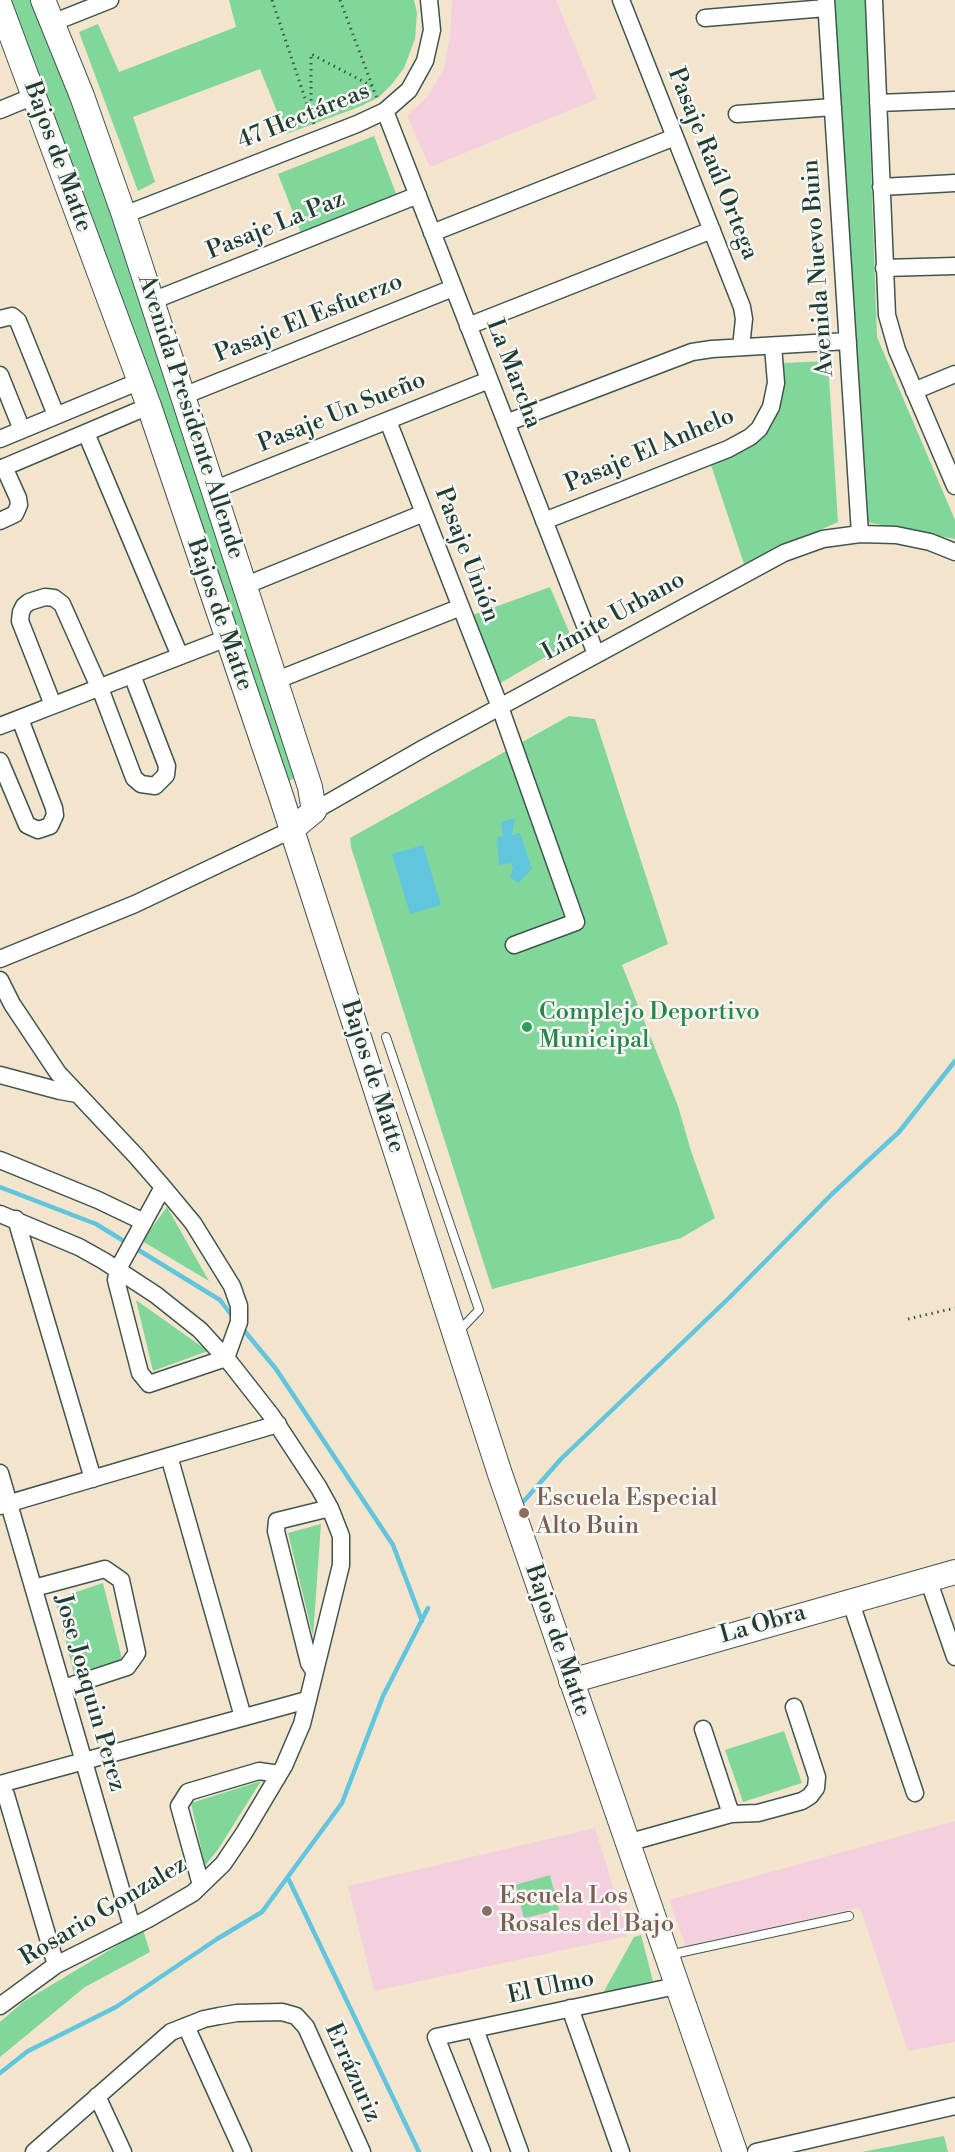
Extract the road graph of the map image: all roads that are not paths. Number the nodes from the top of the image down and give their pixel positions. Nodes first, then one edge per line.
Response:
1 (43, 0) edge
2 (110, 0) edge
3 (429, 0) edge
4 (621, 0) edge
5 (874, 0) edge
6 (826, 4) edge
7 (0, 5) edge
8 (705, 18) dead end
9 (52, 23) junction
10 (34, 96) junction
11 (955, 100) edge
12 (878, 103) junction
13 (381, 105) junction
14 (833, 107) junction
15 (0, 110) edge
16 (737, 114) dead end
17 (675, 137) junction
18 (955, 183) edge
19 (881, 187) junction
20 (417, 195) junction
21 (124, 214) junction
22 (712, 230) junction
23 (432, 232) junction
24 (955, 266) edge
25 (884, 268) junction
26 (453, 288) junction
27 (152, 301) junction
28 (0, 319) edge
29 (468, 326) junction
30 (848, 341) junction
31 (774, 346) junction
32 (741, 347) junction
33 (955, 374) edge
34 (0, 375) edge
35 (489, 380) junction
36 (140, 381) junction
37 (914, 391) junction
38 (183, 396) junction
39 (148, 406) junction
40 (56, 416) junction
41 (388, 421) junction
42 (506, 423) junction
43 (22, 430) junction
44 (86, 433) junction
45 (0, 439) edge
46 (2, 468) edge
47 (954, 478) edge
48 (213, 490) junction
49 (424, 513) junction
50 (0, 521) edge
51 (544, 521) junction
52 (860, 534) junction
53 (955, 552) edge
54 (244, 586) junction
55 (461, 607) junction
56 (227, 638) junction
57 (596, 654) junction
58 (180, 656) junction
59 (132, 675) junction
60 (276, 680) junction
61 (99, 688) junction
62 (53, 705) junction
63 (500, 707) junction
64 (20, 719) junction
65 (0, 726) edge
66 (0, 761) edge
67 (314, 811) junction
68 (291, 830) junction
69 (514, 945) dead end
70 (0, 959) edge
71 (0, 980) edge
72 (386, 1037) dead end
73 (0, 1075) edge
74 (77, 1094) junction
75 (0, 1160) edge
76 (163, 1187) junction
77 (8, 1216) edge
78 (144, 1222) junction
79 (118, 1269) junction
80 (455, 1335) junction
81 (226, 1358) junction
82 (278, 1424) junction
83 (169, 1456) junction
84 (0, 1473) edge
85 (93, 1479) junction
86 (4, 1504) edge
87 (330, 1508) junction
88 (955, 1572) edge
89 (928, 1579) junction
90 (33, 1588) junction
91 (850, 1600) junction
92 (955, 1657) edge
93 (314, 1671) junction
94 (571, 1681) junction
95 (63, 1688) junction
96 (307, 1700) junction
97 (794, 1707) dead end
98 (243, 1717) junction
99 (703, 1729) dead end
100 (84, 1761) junction
101 (279, 1774) junction
102 (0, 1785) edge
103 (915, 1793) dead end
104 (731, 1814) junction
105 (627, 1843) junction
106 (201, 1885) junction
107 (849, 1916) dead end
108 (132, 1927) junction
109 (666, 1956) junction
110 (56, 1965) junction
111 (676, 1986) junction
112 (0, 2006) edge
113 (570, 2008) junction
114 (186, 2025) junction
115 (475, 2029) junction
116 (96, 2096) junction
117 (955, 2106) edge
118 (34, 2152) edge
119 (123, 2152) edge
120 (243, 2152) edge
121 (362, 2152) edge
122 (482, 2152) edge
123 (520, 2152) edge
124 (621, 2152) edge
125 (735, 2152) edge
126 (756, 2152) edge

1 - 9 main road, Avenida Presidente Allende
2 - 9 street
3 - 13 street, 47 Hectáreas
4 - 17 street, Pasaje Raúl Ortega
5 - 12 street
6 - 8 street
6 - 14 street, Avenida Nuevo Buin
7 - 10 main road, Bajos de Matte
9 - 21 main road, Avenida Presidente Allende
10 - 15 street
10 - 36 main road, Bajos de Matte
11 - 12 street
12 - 19 street
13 - 20 street, La Marcha
13 - 21 street, 47 Hectáreas
14 - 16 street
14 - 30 street, Avenida Nuevo Buin
17 - 22 street, Pasaje Raúl Ortega
17 - 23 street
18 - 19 street
19 - 25 street
20 - 23 street, La Marcha
20 - 27 street, Pasaje La Paz
21 - 27 main road, Avenida Presidente Allende
22 - 29 street
22 - 32 street, Pasaje Raúl Ortega
23 - 26 street, La Marcha
24 - 25 street
25 - 37 street
26 - 29 street, La Marcha
26 - 38 street, Pasaje El Esfuerzo
27 - 38 main road, Avenida Presidente Allende
28 - 40 street
29 - 35 street, La Marcha
30 - 31 street
30 - 52 street, Avenida Nuevo Buin
31 - 32 street
31 - 51 street, Pasaje El Anhelo
32 - 42 street
33 - 37 street
34 - 43 street
35 - 41 street, Pasaje Un Sueño
35 - 42 street, La Marcha
36 - 39 main road, Bajos de Matte
36 - 40 street
37 - 47 street
38 - 48 main road, Avenida Presidente Allende
39 - 44 street
39 - 56 main road, Bajos de Matte
40 - 43 street
41 - 48 street, Pasaje Un Sueño
41 - 49 street, Pasaje Unión
42 - 51 street, La Marcha
43 - 45 street
44 - 46 street
44 - 58 street
46 - 50 street
48 - 54 main road, Avenida Presidente Allende
49 - 54 street
49 - 55 street, Pasaje Unión
51 - 57 street, La Marcha
52 - 53 street, Límite Urbano
52 - 57 street, Límite Urbano
54 - 60 main road, Avenida Presidente Allende
55 - 60 street
55 - 63 street, Pasaje Unión
56 - 58 street
56 - 68 main road, Bajos de Matte
57 - 63 street, Límite Urbano
58 - 59 street
59 - 61 street
59 - 61 street
60 - 67 main road, Avenida Presidente Allende
61 - 62 street
61 - 62 street
62 - 64 street
63 - 67 street, Límite Urbano
63 - 69 street, Pasaje Unión
64 - 65 street
64 - 66 street
67 - 68 main road
68 - 70 street
68 - 80 main road, Bajos de Matte
71 - 74 street
72 - 80 lane
73 - 74 street
74 - 76 street
75 - 78 street
76 - 78 street
76 - 81 street
77 - 79 street, Rosario Gonzalez
77 - 85 street
78 - 79 street
79 - 81 street, Rosario Gonzalez
79 - 81 street
80 - 94 main road, Bajos de Matte
81 - 82 street, Rosario Gonzalez
82 - 83 street
82 - 87 street, Rosario Gonzalez
83 - 85 street
83 - 98 street
84 - 86 street, Jose Joaquin Perez
85 - 86 street
86 - 90 street, Jose Joaquin Perez
87 - 93 street, Rosario Gonzalez
87 - 93 street
88 - 89 main road, La Obra
89 - 91 main road, La Obra
89 - 92 street
90 - 95 street, Jose Joaquin Perez
90 - 95 street
91 - 94 main road, La Obra
91 - 103 street
93 - 96 street, Rosario Gonzalez
94 - 105 main road, Bajos de Matte
95 - 100 street, Jose Joaquin Perez
96 - 98 street
96 - 101 street, Rosario Gonzalez
97 - 104 street
98 - 100 street
99 - 104 street
100 - 102 street
100 - 108 street, Jose Joaquin Perez
101 - 106 street, Rosario Gonzalez
101 - 106 street
102 - 110 street
104 - 105 street
105 - 109 main road, Bajos de Matte
106 - 108 street, Rosario Gonzalez
107 - 109 lane
108 - 110 street, Rosario Gonzalez
109 - 111 main road, Bajos de Matte
110 - 112 street, Rosario Gonzalez
111 - 113 street, El Ulmo
111 - 125 main road, Bajos de Matte
113 - 115 street, El Ulmo
113 - 124 street
114 - 116 street
114 - 120 street
114 - 121 street, Errázuriz
115 - 122 street, El Ulmo
115 - 123 street
116 - 118 street
116 - 119 street
117 - 126 street

